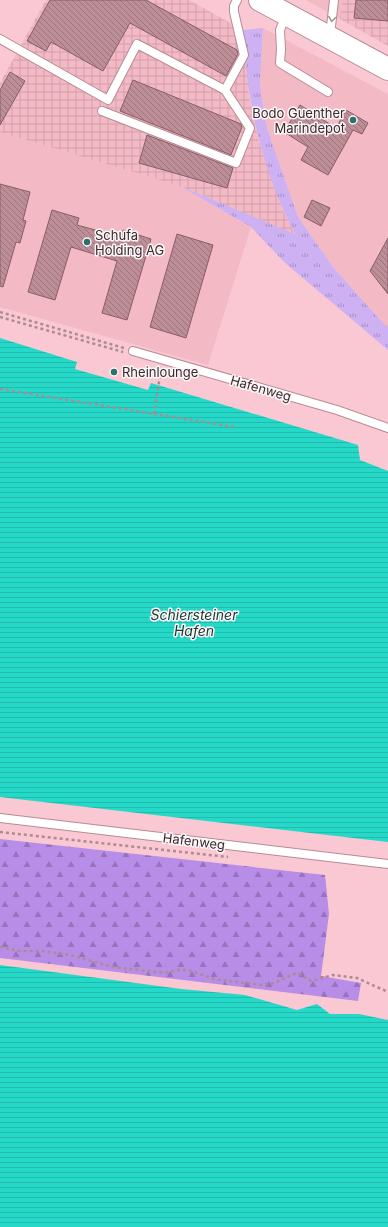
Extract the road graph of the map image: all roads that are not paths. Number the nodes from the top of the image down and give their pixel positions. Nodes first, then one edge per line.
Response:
1 (236, 0) edge
2 (260, 0) edge
3 (334, 0) edge
4 (286, 14) junction
5 (329, 37) junction
6 (0, 39) edge
7 (388, 69) edge
8 (225, 90) junction
9 (328, 92) dead end
10 (102, 110) dead end
11 (133, 351) road end
12 (388, 428) edge
13 (0, 818) edge
14 (388, 864) edge

1 - 8 lane
2 - 4 main road
3 -> 5 lane
4 - 5 main road
4 - 9 lane
5 - 7 main road
6 - 8 lane
8 - 10 lane
11 - 12 lane, Hafenweg
13 - 14 lane, Hafenweg

